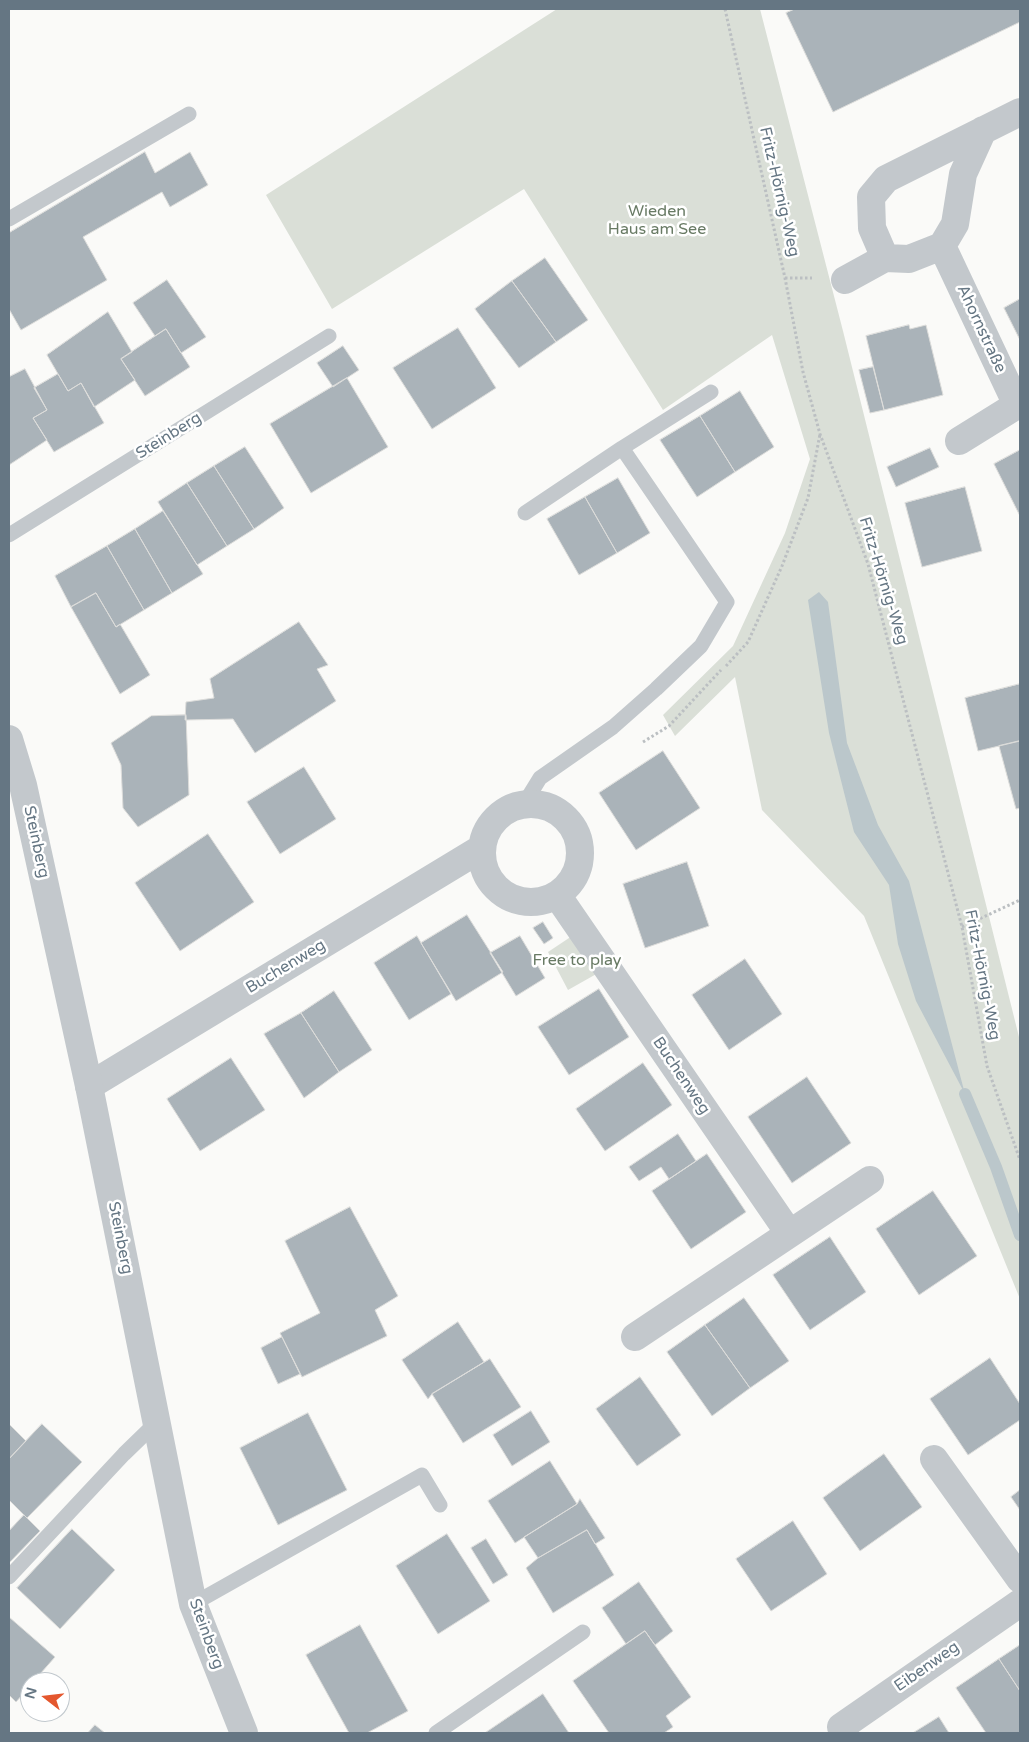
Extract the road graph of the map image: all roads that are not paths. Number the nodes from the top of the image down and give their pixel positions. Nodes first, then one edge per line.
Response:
1 (1020, 112) edge
2 (189, 114) dead end
3 (983, 130) junction
4 (9, 219) edge
5 (942, 246) junction
6 (885, 258) junction
7 (845, 280) dead end
8 (329, 336) dead end
9 (711, 392) dead end
10 (960, 441) dead end
11 (622, 448) junction
12 (525, 514) dead end
13 (9, 535) edge
14 (9, 739) edge
15 (524, 804) junction
16 (482, 848) junction
17 (557, 895) junction
18 (90, 1086) junction
19 (870, 1180) dead end
20 (789, 1233) junction
21 (635, 1337) dead end
22 (157, 1422) junction
23 (934, 1459) dead end
24 (440, 1505) dead end
25 (9, 1577) edge
26 (1020, 1580) edge
27 (1020, 1603) edge
28 (193, 1604) junction
29 (583, 1632) dead end
30 (244, 1733) edge
31 (436, 1733) edge
32 (845, 1733) edge

1 - 3 street
2 - 4 lane
3 - 5 street
3 - 6 street
5 - 6 street
5 - 10 street, Ahornstraße
6 - 7 street
8 - 13 lane, Steinberg
9 - 11 lane
11 - 12 lane
11 - 15 lane
14 - 18 street, Steinberg
15 - 16 street
15 - 17 street
16 - 17 street
16 - 18 street, Buchenweg
17 - 20 street, Buchenweg
18 - 22 street, Steinberg
19 - 20 street
20 - 21 street
22 - 25 lane
22 - 28 street, Steinberg
23 - 26 street
24 - 28 lane
27 - 32 street, Eibenweg
28 - 30 street, Steinberg
29 - 31 lane

